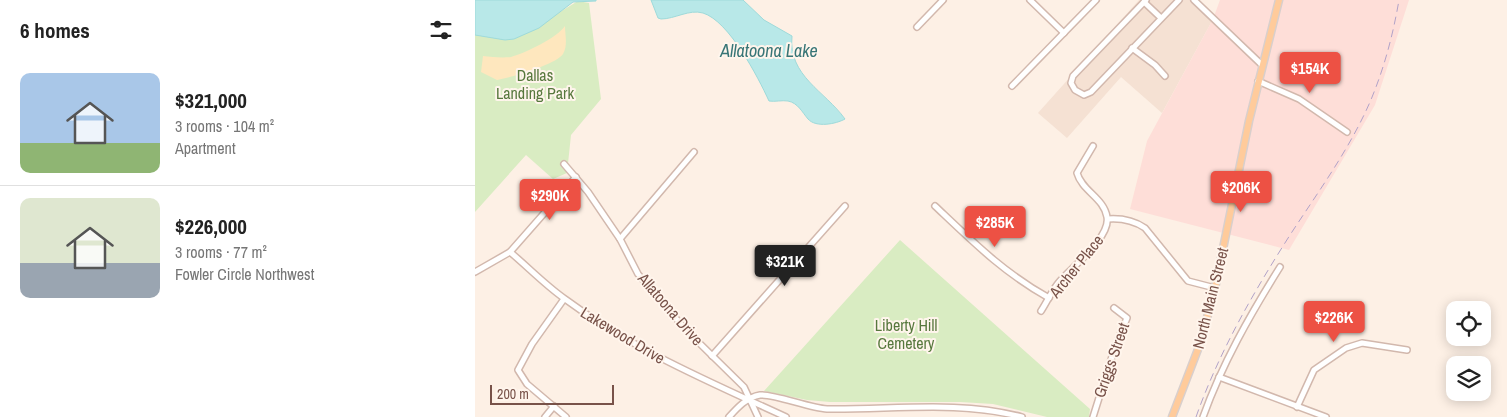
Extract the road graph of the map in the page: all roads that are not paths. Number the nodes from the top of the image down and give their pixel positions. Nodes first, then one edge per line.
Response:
1 (943, 0) edge
2 (1030, 0) edge
3 (1096, 0) edge
4 (1179, 0) edge
5 (1194, 0) edge
6 (1279, 0) edge
7 (1145, 1) edge
8 (1161, 18) junction
9 (917, 27) dead end
10 (1064, 34) junction
11 (1132, 48) junction
12 (1262, 65) junction
13 (1165, 76) dead end
14 (1259, 81) junction
15 (1012, 86) dead end
16 (1347, 132) dead end
17 (1093, 146) dead end
18 (694, 152) dead end
19 (565, 164) dead end
20 (576, 177) junction
21 (845, 206) dead end
22 (935, 206) dead end
23 (1108, 219) junction
24 (619, 239) junction
25 (510, 252) junction
26 (1280, 267) dead end
27 (475, 272) edge
28 (1215, 288) junction
29 (564, 298) junction
30 (1049, 298) junction
31 (1115, 308) dead end
32 (1041, 311) dead end
33 (1407, 350) dead end
34 (712, 356) junction
35 (1219, 377) junction
36 (749, 399) junction
37 (553, 406) junction
38 (1297, 407) junction
39 (545, 417) edge
40 (566, 417) edge
41 (729, 417) edge
42 (758, 417) edge
43 (786, 417) edge
44 (1023, 417) edge
45 (1093, 417) edge
46 (1172, 417) edge
47 (1203, 417) edge
48 (1326, 417) edge

1 - 9 street
2 - 10 street
3 - 10 street
4 - 8 street
5 - 12 street
6 - 12 main road, North Main Street
7 - 8 street
7 - 11 street
8 - 11 street
10 - 15 street
11 - 13 street
12 - 14 main road, North Main Street
14 - 16 street
14 - 28 main road, North Main Street
17 - 23 street, Archer Place
18 - 24 street
19 - 20 street, Allatoona Drive
20 - 24 street, Allatoona Drive
20 - 25 street
21 - 34 street
22 - 30 street
23 - 28 street
23 - 30 street, Archer Place
24 - 34 street, Allatoona Drive
25 - 27 street
25 - 29 street, Lakewood Drive
26 - 35 street
28 - 46 main road, North Main Street
29 - 36 street, Lakewood Drive
29 - 37 street
30 - 32 street, Archer Place
31 - 45 street, Griggs Street
33 - 38 street
34 - 36 street, Allatoona Drive
35 - 38 street
35 - 47 street
36 - 41 street
36 - 42 street, Allatoona Drive
36 - 43 street, Lakewood Drive
36 - 44 street
37 - 39 street
37 - 40 street
38 - 48 street

